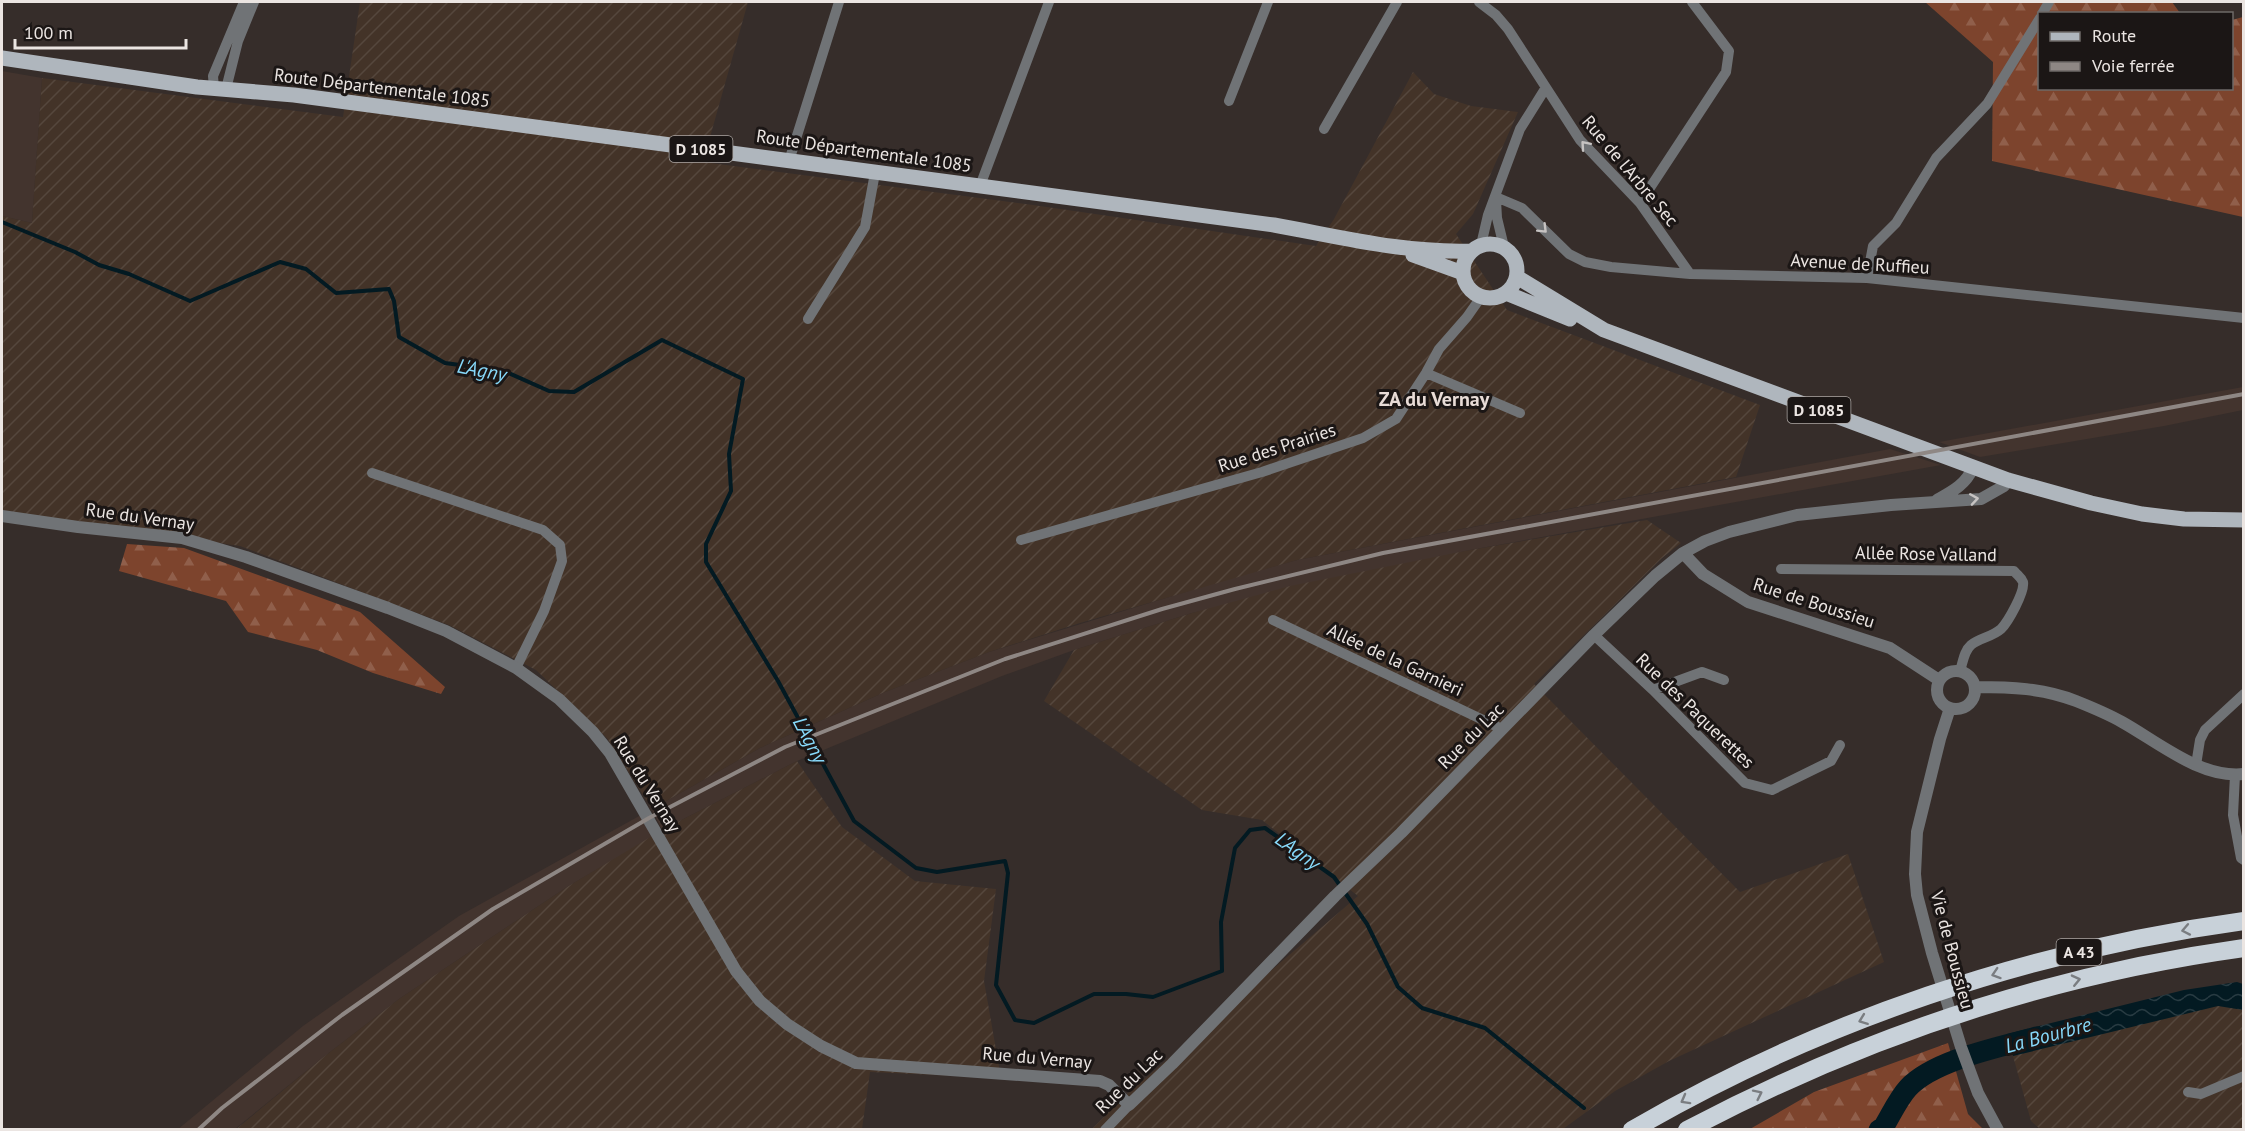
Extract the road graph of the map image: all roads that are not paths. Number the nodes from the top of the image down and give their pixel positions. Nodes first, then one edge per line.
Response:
1 (244, 2) edge
2 (254, 2) edge
3 (838, 2) edge
4 (1049, 2) edge
5 (1268, 2) edge
6 (1397, 2) edge
7 (1479, 2) edge
8 (1692, 2) edge
9 (2038, 21) edge
10 (2, 58) edge
11 (220, 89) junction
12 (1545, 89) junction
13 (1229, 101) dead end
14 (1324, 129) dead end
15 (789, 161) junction
16 (875, 173) junction
17 (980, 186) junction
18 (1496, 197) junction
19 (1640, 203) junction
20 (1504, 247) junction
21 (1476, 248) junction
22 (1400, 249) junction
23 (1463, 273) junction
24 (1690, 274) junction
25 (1517, 277) junction
26 (1867, 278) junction
27 (1506, 293) junction
28 (1481, 297) junction
29 (2244, 318) edge
30 (808, 319) dead end
31 (1604, 330) junction
32 (1426, 373) junction
33 (1520, 413) dead end
34 (1969, 466) junction
35 (372, 473) dead end
36 (2008, 480) junction
37 (1934, 502) junction
38 (2, 516) edge
39 (2244, 520) edge
40 (1021, 540) dead end
41 (1683, 554) junction
42 (1781, 569) dead end
43 (1273, 620) dead end
44 (1594, 635) junction
45 (516, 668) junction
46 (1960, 671) junction
47 (1724, 680) dead end
48 (1939, 680) junction
49 (1976, 687) junction
50 (1653, 690) junction
51 (2244, 694) edge
52 (1950, 708) junction
53 (1502, 729) junction
54 (1840, 745) dead end
55 (2196, 765) junction
56 (2239, 774) edge
57 (2244, 860) edge
58 (2244, 921) edge
59 (2244, 948) edge
60 (2244, 1076) edge
61 (2188, 1092) dead end
62 (1128, 1105) junction
63 (1105, 1130) edge
64 (1632, 1130) edge
65 (1687, 1130) edge
66 (1998, 1130) edge

1 - 11 street
2 - 11 street
3 - 15 street
4 - 17 street
5 - 13 street
6 - 14 street
7 - 12 street, Rue de l'Arbre Sec
8 - 19 street
9 - 26 street
10 - 11 main road, Route Départementale 1085 / D 1085
11 - 15 main road, Route Départementale 1085 / D 1085
12 - 18 street
19 -> 12 street, Rue de l'Arbre Sec
15 - 16 main road, Route Départementale 1085 / D 1085
16 - 17 main road, Route Départementale 1085 / D 1085
16 - 30 street
17 - 22 main road, Route Départementale 1085 / D 1085
18 - 20 street
18 - 21 street
18 -> 24 street, Avenue de Ruffieu
19 - 24 street, Rue de l'Arbre Sec
20 - 21 main road
20 - 25 main road
21 - 22 main road, D 1085
21 - 23 main road
22 - 23 main road, D 1085
23 - 28 main road
24 - 26 street, Avenue de Ruffieu
25 - 27 main road
25 - 31 main road, D 1085
26 - 29 street, Avenue de Ruffieu
27 - 28 main road
27 - 31 main road, D 1085
28 - 32 street, Rue des Prairies
31 - 34 main road, D 1085
32 - 33 street
32 - 40 street, Rue des Prairies
34 - 36 main road, D 1085
34 - 37 street, Rue du Lac
35 - 45 street
37 -> 36 street, Rue du Lac
36 - 39 main road, D 1085
37 - 41 street, Rue du Lac
38 - 45 street, Rue du Vernay
41 - 44 street, Rue du Lac
41 - 48 street, Rue de Boussieu
42 - 46 street, Allée Rose Valland
43 - 53 street, Allée de la Garnieri
44 - 50 street, Rue des Paquerettes
44 - 53 street, Rue du Lac
45 - 62 street, Rue du Vernay
46 - 48 street
46 - 49 street
47 - 50 street
48 - 52 street
49 - 52 street
49 - 55 street
50 - 54 street, Rue des Paquerettes
51 - 55 street
52 - 66 street, Vie de Boussieu
53 - 62 street, Rue du Lac
55 - 56 street
56 - 57 street
58 -> 64 highway, A 43
65 -> 59 highway, A 43
60 - 61 street
62 - 63 street, Rue du Lac

